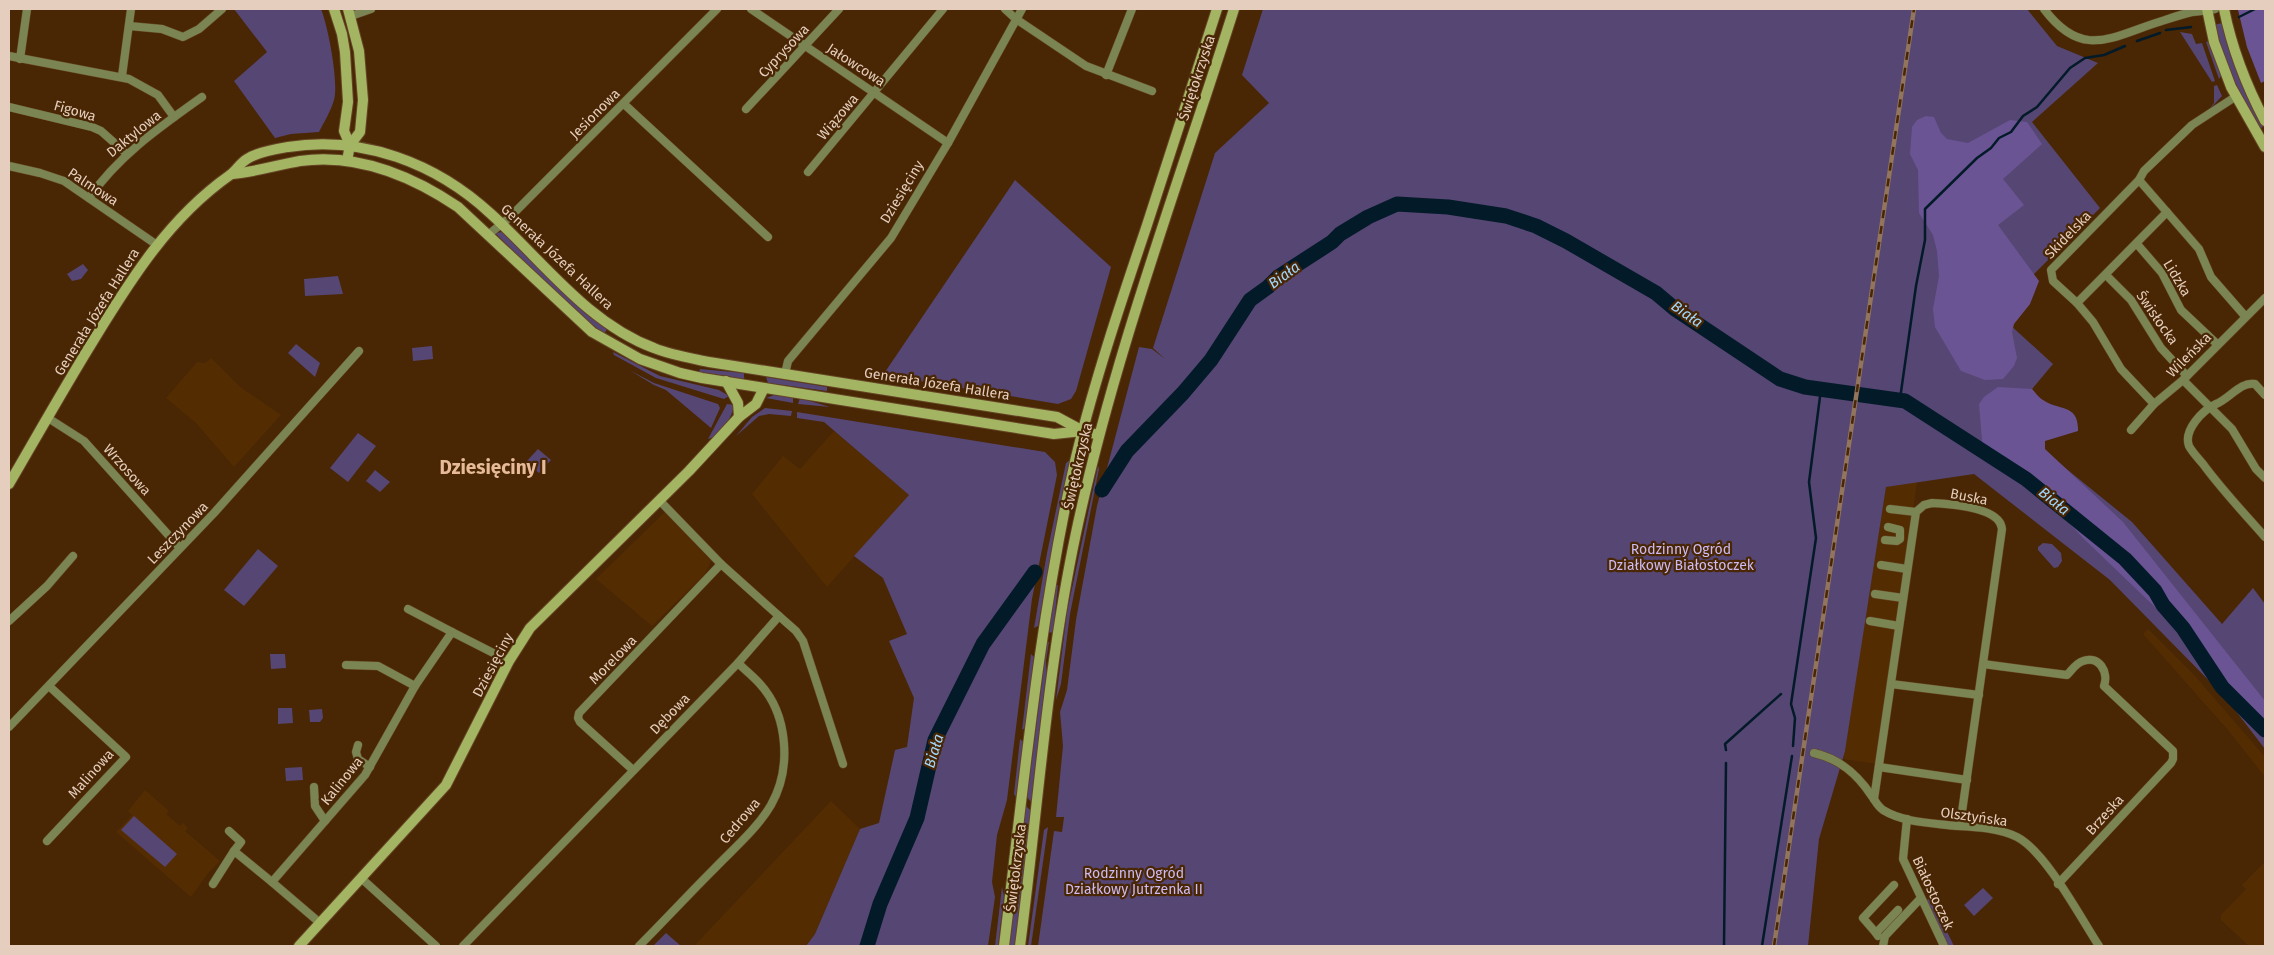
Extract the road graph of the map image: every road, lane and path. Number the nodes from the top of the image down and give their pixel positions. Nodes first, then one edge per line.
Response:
1 (27, 9) edge
2 (131, 9) edge
3 (222, 9) edge
4 (334, 9) edge
5 (371, 9) edge
6 (717, 9) edge
7 (751, 9) edge
8 (840, 9) edge
9 (943, 9) edge
10 (1005, 9) edge
11 (1022, 9) edge
12 (1132, 9) edge
13 (1217, 9) edge
14 (1234, 9) edge
15 (2044, 9) edge
16 (2209, 9) edge
17 (2224, 9) edge
18 (349, 12) edge
19 (1016, 19) junction
20 (129, 26) junction
21 (805, 47) junction
22 (359, 51) junction
23 (345, 52) junction
24 (9, 56) edge
25 (20, 58) junction
26 (1106, 75) junction
27 (122, 76) junction
28 (1152, 91) dead end
29 (875, 92) junction
30 (202, 97) dead end
31 (2235, 97) junction
32 (624, 104) junction
33 (9, 106) edge
34 (746, 109) dead end
35 (174, 117) junction
36 (2265, 120) edge
37 (948, 143) junction
38 (350, 145) junction
39 (2265, 147) edge
40 (127, 154) junction
41 (395, 156) junction
42 (347, 161) junction
43 (9, 166) edge
44 (391, 172) junction
45 (808, 172) dead end
46 (232, 174) junction
47 (2139, 180) junction
48 (89, 198) junction
49 (2167, 212) junction
50 (502, 224) junction
51 (489, 234) junction
52 (768, 237) dead end
53 (2137, 244) junction
54 (156, 245) junction
55 (2106, 275) junction
56 (2265, 298) edge
57 (2077, 303) junction
58 (2246, 316) junction
59 (614, 327) junction
60 (606, 342) junction
61 (2218, 344) junction
62 (359, 350) dead end
63 (785, 374) junction
64 (2185, 378) junction
65 (726, 381) junction
66 (764, 388) junction
67 (2265, 395) edge
68 (929, 397) junction
69 (2154, 404) junction
70 (2210, 407) junction
71 (927, 413) junction
72 (739, 417) junction
73 (48, 418) junction
74 (2131, 430) dead end
75 (1083, 431) junction
76 (1099, 435) junction
77 (2265, 478) edge
78 (9, 484) edge
79 (660, 501) junction
80 (1890, 509) dead end
81 (1916, 512) junction
82 (1888, 527) dead end
83 (2265, 537) edge
84 (1900, 538) junction
85 (1912, 539) junction
86 (1885, 540) dead end
87 (180, 548) junction
88 (73, 556) dead end
89 (722, 564) junction
90 (1881, 565) dead end
91 (1907, 569) junction
92 (1875, 594) dead end
93 (1903, 598) junction
94 (408, 610) dead end
95 (779, 616) junction
96 (9, 621) edge
97 (1870, 621) dead end
98 (1899, 626) junction
99 (452, 632) junction
100 (1042, 637) junction
101 (1058, 639) junction
102 (509, 661) junction
103 (738, 663) junction
104 (1983, 664) junction
105 (346, 665) dead end
106 (1891, 684) junction
107 (49, 686) junction
108 (416, 686) junction
109 (1979, 695) junction
110 (9, 727) edge
111 (358, 745) dead end
112 (1814, 753) dead end
113 (843, 764) dead end
114 (370, 767) junction
115 (1879, 767) junction
116 (633, 770) junction
117 (1967, 780) junction
118 (314, 787) dead end
119 (1874, 799) junction
120 (1907, 820) junction
121 (325, 821) junction
122 (1960, 826) junction
123 (229, 831) dead end
124 (47, 841) dead end
125 (234, 852) junction
126 (361, 878) junction
127 (272, 882) junction
128 (213, 884) dead end
129 (2058, 884) junction
130 (1894, 885) dead end
131 (1920, 899) junction
132 (1898, 910) dead end
133 (320, 923) junction
134 (1876, 933) junction
135 (1883, 943) edge
136 (299, 946) edge
137 (436, 946) edge
138 (463, 946) edge
139 (639, 946) edge
140 (1004, 946) edge
141 (1020, 946) edge
142 (1944, 946) edge
143 (2099, 946) edge

1 - 25 street
2 - 20 street
3 - 20 street
4 - 23 main road
5 - 18 street
6 - 32 street, Jesionowa
7 - 21 street, Jałowcowa
8 - 21 street, Cyprysowa
9 - 29 street, Wiązowa
10 - 19 street
11 - 19 street, Dziesięciny
12 - 26 street
13 - 75 main road, Świętokrzyska
14 - 76 main road, Świętokrzyska
15 - 16 street
16 - 31 main road
17 - 36 main road
18 - 22 main road
19 - 26 street
19 - 37 street, Dziesięciny
20 - 27 street
21 - 29 street, Jałowcowa
21 - 34 street, Cyprysowa
22 - 23 main road
22 - 38 main road
23 - 38 main road
24 - 25 street
25 - 27 street
26 - 28 street
27 - 35 street
29 - 37 street, Jałowcowa
29 - 45 street, Wiązowa
30 - 35 street, Daktylowa
31 - 39 main road
31 - 47 street, Skidelska
32 - 50 street, Jesionowa
32 - 52 street
33 - 40 street, Figowa
35 - 40 street, Daktylowa
37 - 63 street, Dziesięciny
38 - 41 main road, Generała Józefa Hallera
38 - 42 main road
38 - 46 main road, Generała Józefa Hallera
40 - 48 street, Daktylowa
41 - 44 main road
41 - 50 main road, Generała Józefa Hallera
42 - 44 main road, Generała Józefa Hallera
42 - 46 main road, Generała Józefa Hallera
43 - 48 street, Palmowa
44 - 51 main road, Generała Józefa Hallera
46 - 54 main road, Generała Józefa Hallera
47 - 49 street
47 - 57 street, Skidelska
48 - 54 street, Palmowa
49 - 53 street
49 - 58 street
50 - 51 street, Jesionowa
50 - 59 main road, Generała Józefa Hallera
51 - 60 main road, Generała Józefa Hallera
53 - 55 street
53 - 61 street, Lidzka
54 - 73 main road, Generała Józefa Hallera
55 - 57 street
55 - 64 street, Świsłocka
56 - 58 street, Wileńska
57 - 69 street, Skidelska
58 - 61 street, Wileńska
59 - 60 main road
59 - 63 main road, Generała Józefa Hallera
60 - 65 main road, Generała Józefa Hallera
61 - 64 street, Wileńska
62 - 87 street, Leszczynowa
63 - 68 main road, Generała Józefa Hallera
64 - 69 street, Wileńska
64 - 70 street, Świsłocka
65 - 66 main road, Generała Józefa Hallera
65 - 72 main road
66 - 71 main road, Generała Józefa Hallera
66 - 72 main road, Dziesięciny
67 - 70 street
68 - 71 main road
68 - 75 main road, Generała Józefa Hallera
69 - 74 street, Wileńska
70 - 77 street, Świsłocka
70 - 83 street
71 - 75 main road, Generała Józefa Hallera
72 - 79 main road, Dziesięciny
73 - 78 main road, Generała Józefa Hallera
73 - 87 street, Wrzosowa
75 - 76 main road, Generała Józefa Hallera
75 - 100 main road, Świętokrzyska
76 - 101 main road, Świętokrzyska
79 - 89 street
79 - 102 main road, Dziesięciny
80 - 81 street
81 - 85 street
81 - 104 street, Buska
82 - 84 street
84 - 85 street
84 - 86 street
85 - 91 street
87 - 107 street, Leszczynowa
88 - 96 street
89 - 95 street
89 - 116 street, Morelowa
90 - 91 street
91 - 93 street
92 - 93 street
93 - 98 street
94 - 99 street
95 - 103 street, Dębowa
95 - 113 street
97 - 98 street
98 - 106 street
99 - 102 street
99 - 108 street, Kalinowa
100 - 101 main road
100 - 140 main road, Świętokrzyska
101 - 141 main road, Świętokrzyska
102 - 126 main road, Dziesięciny
103 - 116 street, Dębowa
103 - 139 street, Cedrowa
104 - 109 street, Buska
104 - 129 street, Brzeska
105 - 108 street
106 - 109 street
106 - 115 street
107 - 110 street, Leszczynowa
107 - 124 street, Malinowa
108 - 114 street, Kalinowa
109 - 117 street, Buska
111 - 114 street
112 - 119 street, Olsztyńska
114 - 121 street, Kalinowa
115 - 117 street
115 - 119 street
116 - 138 street, Dębowa
117 - 122 street, Buska
118 - 121 street
119 - 120 street, Olsztyńska
120 - 122 street, Olsztyńska
120 - 131 street, Białostoczek
121 - 127 street, Kalinowa
122 - 129 street, Olsztyńska
123 - 125 street
125 - 127 street
125 - 128 street
126 - 133 main road, Dziesięciny
126 - 137 street
127 - 133 street
129 - 143 street, Olsztyńska
130 - 134 street
131 - 135 street
131 - 142 street, Białostoczek
132 - 134 street
133 - 136 main road, Dziesięciny
134 - 135 street

